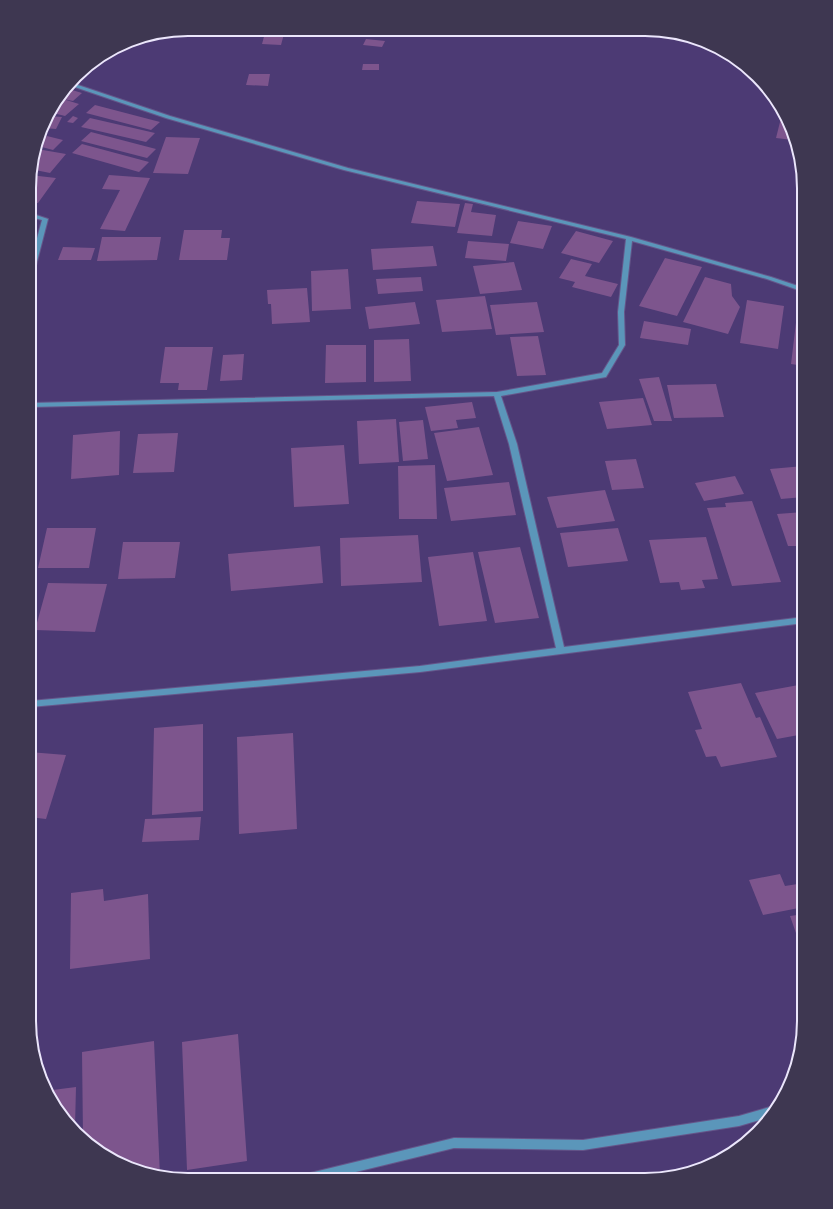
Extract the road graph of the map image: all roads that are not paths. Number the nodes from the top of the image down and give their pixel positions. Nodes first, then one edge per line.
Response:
1 (76, 86) edge
2 (36, 217) edge
3 (629, 238) junction
4 (36, 254) edge
5 (797, 288) edge
6 (497, 394) junction
7 (36, 405) edge
8 (797, 621) edge
9 (561, 651) junction
10 (36, 703) edge
11 (766, 1113) edge
12 (331, 1173) edge

1 - 3 street
2 - 4 street
3 - 5 street
3 - 6 street
6 - 7 street
6 - 9 street
8 - 9 street
9 - 10 street
11 - 12 street

